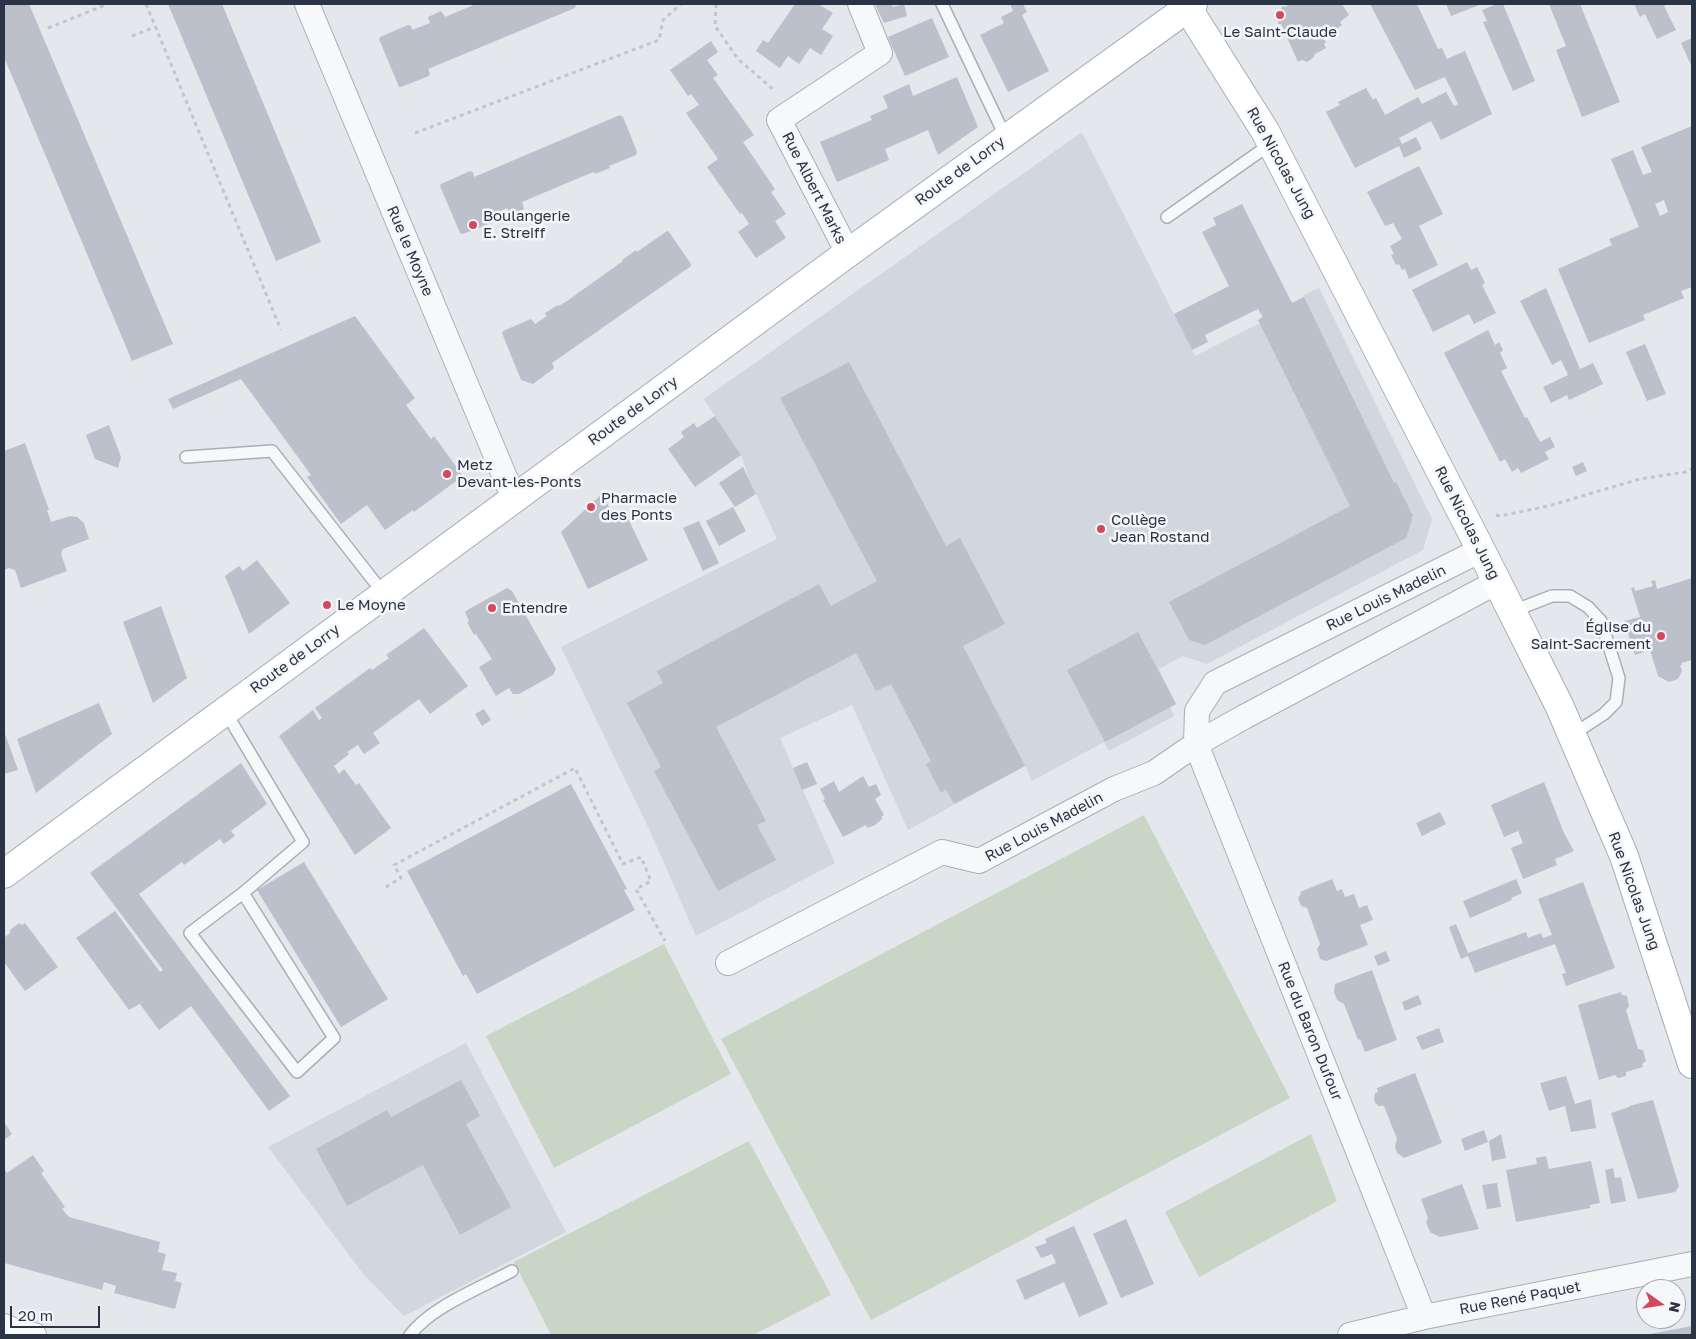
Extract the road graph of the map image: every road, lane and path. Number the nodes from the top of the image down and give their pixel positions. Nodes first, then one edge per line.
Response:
1 (108, 4) edge
2 (146, 4) edge
3 (681, 4) edge
4 (716, 4) edge
5 (860, 4) edge
6 (942, 4) edge
7 (311, 5) edge
8 (1190, 6) edge
9 (155, 27) junction
10 (48, 28) dead end
11 (132, 36) dead end
12 (796, 109) junction
13 (415, 133) dead end
14 (1006, 138) junction
15 (1272, 144) junction
16 (1167, 217) dead end
17 (848, 253) junction
18 (281, 330) dead end
19 (186, 457) dead end
20 (1692, 469) edge
21 (514, 499) junction
22 (1456, 502) junction
23 (1481, 550) junction
24 (1497, 582) junction
25 (384, 594) junction
26 (1512, 612) junction
27 (225, 711) junction
28 (1572, 735) junction
29 (1196, 744) junction
30 (4, 874) edge
31 (386, 887) dead end
32 (243, 893) junction
33 (665, 941) dead end
34 (728, 963) dead end
35 (1692, 1064) edge
36 (1692, 1264) edge
37 (512, 1271) dead end
38 (1424, 1317) junction
39 (4, 1326) edge
40 (34, 1335) edge
41 (410, 1335) edge
42 (1350, 1335) edge

1 - 10 path
2 - 9 path
3 - 13 path
4 - 12 path
5 - 12 street, Rue Albert Marks
6 - 14 lane
7 - 21 street, Rue le Moyne
8 - 14 main road, Route de Lorry
8 - 15 main road, Rue Nicolas Jung
9 - 11 path
9 - 18 path
12 - 17 street, Rue Albert Marks
14 - 17 main road, Route de Lorry
15 - 16 lane
15 - 22 main road, Rue Nicolas Jung
17 - 21 main road, Route de Lorry
19 - 25 lane
20 - 22 path
21 - 25 main road, Route de Lorry
22 - 23 main road, Rue Nicolas Jung
23 - 24 main road, Rue Nicolas Jung
23 - 29 street, Rue Louis Madelin
24 - 26 main road, Rue Nicolas Jung
24 - 29 street, Rue Louis Madelin
25 - 27 main road, Route de Lorry
26 - 28 main road, Rue Nicolas Jung
26 - 28 lane
27 - 30 main road, Route de Lorry
27 - 32 lane
28 - 35 main road, Rue Nicolas Jung
29 - 34 street, Rue Louis Madelin
29 - 38 street, Rue du Baron Dufour
31 - 33 path
32 - 32 lane
36 - 38 street, Rue René Paquet
37 - 41 lane
38 - 42 street, Rue René Paquet
39 - 40 street

